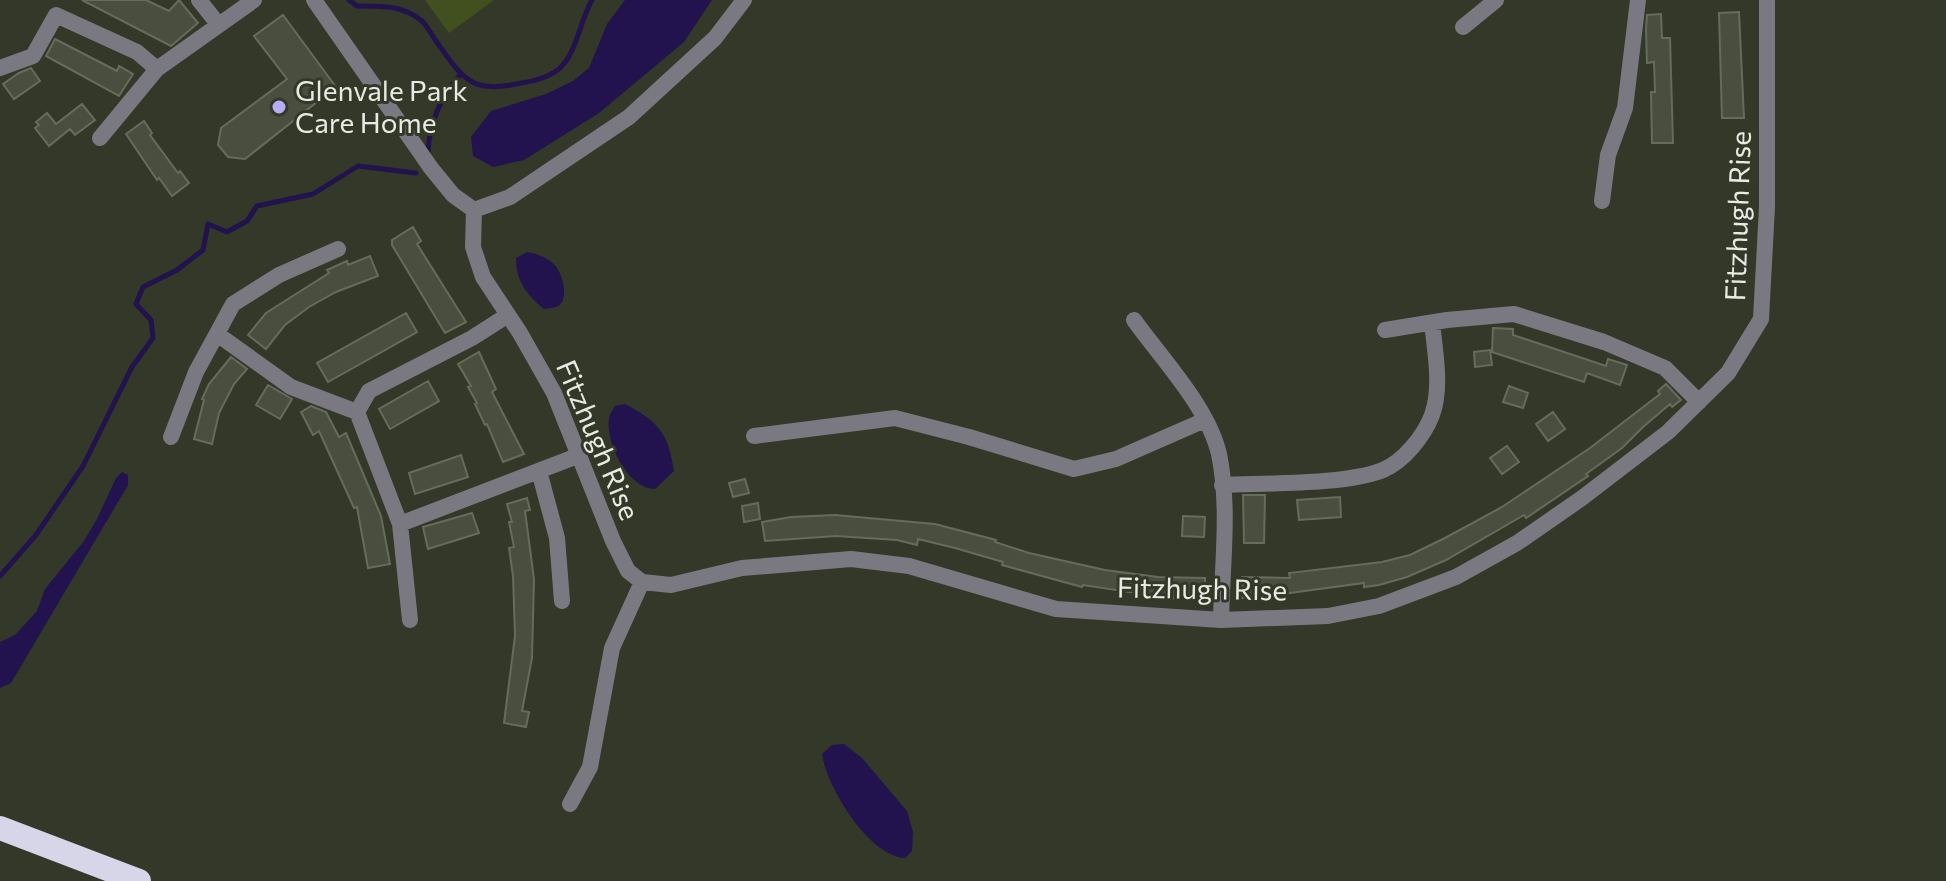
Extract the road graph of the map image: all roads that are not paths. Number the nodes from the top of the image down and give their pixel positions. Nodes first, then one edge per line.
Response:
1 (199, 0) edge
2 (254, 0) edge
3 (314, 0) edge
4 (744, 0) edge
5 (1496, 0) edge
6 (1638, 0) edge
7 (1767, 0) edge
8 (218, 24) junction
9 (1463, 27) dead end
10 (0, 68) edge
11 (157, 69) junction
12 (100, 138) dead end
13 (1602, 201) dead end
14 (474, 210) junction
15 (338, 249) dead end
16 (508, 315) junction
17 (1134, 320) dead end
18 (1432, 323) junction
19 (1385, 330) dead end
20 (217, 334) junction
21 (1699, 402) junction
22 (357, 412) junction
23 (1205, 420) junction
24 (754, 436) dead end
25 (171, 437) dead end
26 (580, 455) junction
27 (539, 471) junction
28 (1222, 485) junction
29 (400, 524) junction
30 (642, 582) junction
31 (562, 601) dead end
32 (410, 620) dead end
33 (1221, 620) junction
34 (570, 804) dead end
35 (0, 828) edge
36 (139, 881) edge

1 - 8 street
2 - 8 street
3 - 14 street
4 - 14 street
5 - 9 street
6 - 13 street
7 - 21 street, Fitzhugh Rise
8 - 11 street
10 - 11 street
11 - 12 street
14 - 16 street, Fitzhugh Rise
15 - 20 street
16 - 22 street
16 - 26 street, Fitzhugh Rise
17 - 23 street
18 - 19 street
18 - 21 street
18 - 28 street
20 - 22 street
20 - 25 street
21 - 33 street, Fitzhugh Rise
22 - 29 street
23 - 24 street
23 - 28 street
26 - 27 street
26 - 30 street, Fitzhugh Rise
27 - 29 street
27 - 31 street
28 - 33 street
29 - 32 street
30 - 33 street, Fitzhugh Rise
30 - 34 street
35 - 36 highway

